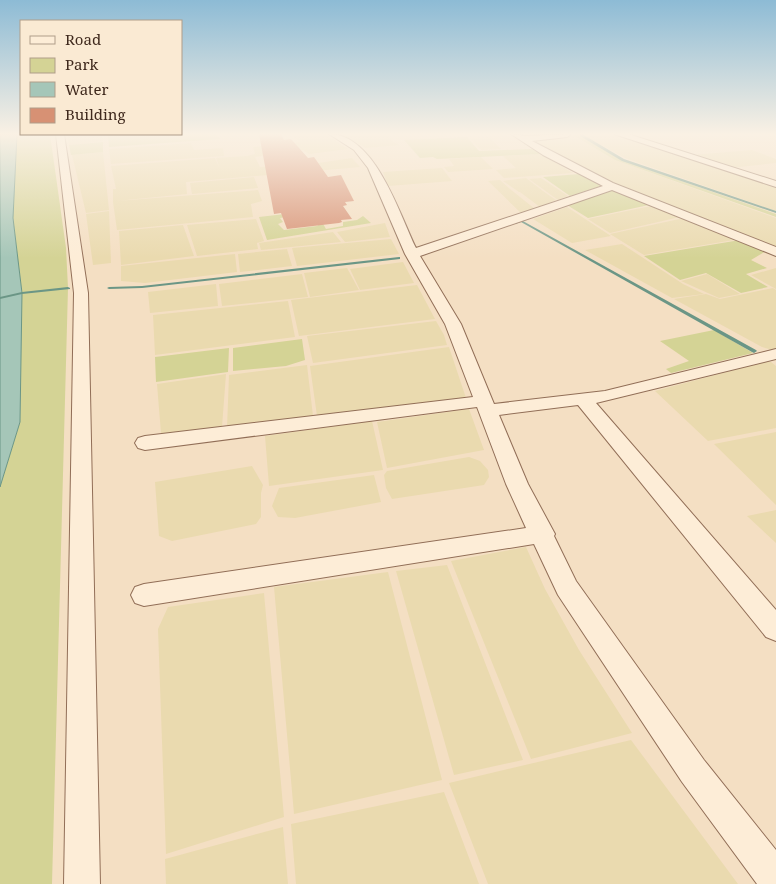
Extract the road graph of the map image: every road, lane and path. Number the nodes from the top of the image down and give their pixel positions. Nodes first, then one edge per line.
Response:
1 (65, 175) edge
2 (375, 175) edge
3 (587, 175) edge
4 (748, 175) edge
5 (776, 184) edge
6 (612, 187) junction
7 (776, 252) edge
8 (412, 254) junction
9 (774, 356) edge
10 (583, 399) junction
11 (487, 406) junction
12 (145, 443) dead end
13 (543, 534) junction
14 (144, 594) dead end
15 (776, 629) edge
16 (776, 878) edge
17 (82, 884) edge

1 - 17 street
2 - 8 street
3 - 6 street
4 - 5 street
6 - 7 street
6 - 8 street
8 - 11 street
9 - 10 street
10 - 11 street
10 - 15 street
11 - 12 street
11 - 13 street
13 - 14 street
13 - 16 street

